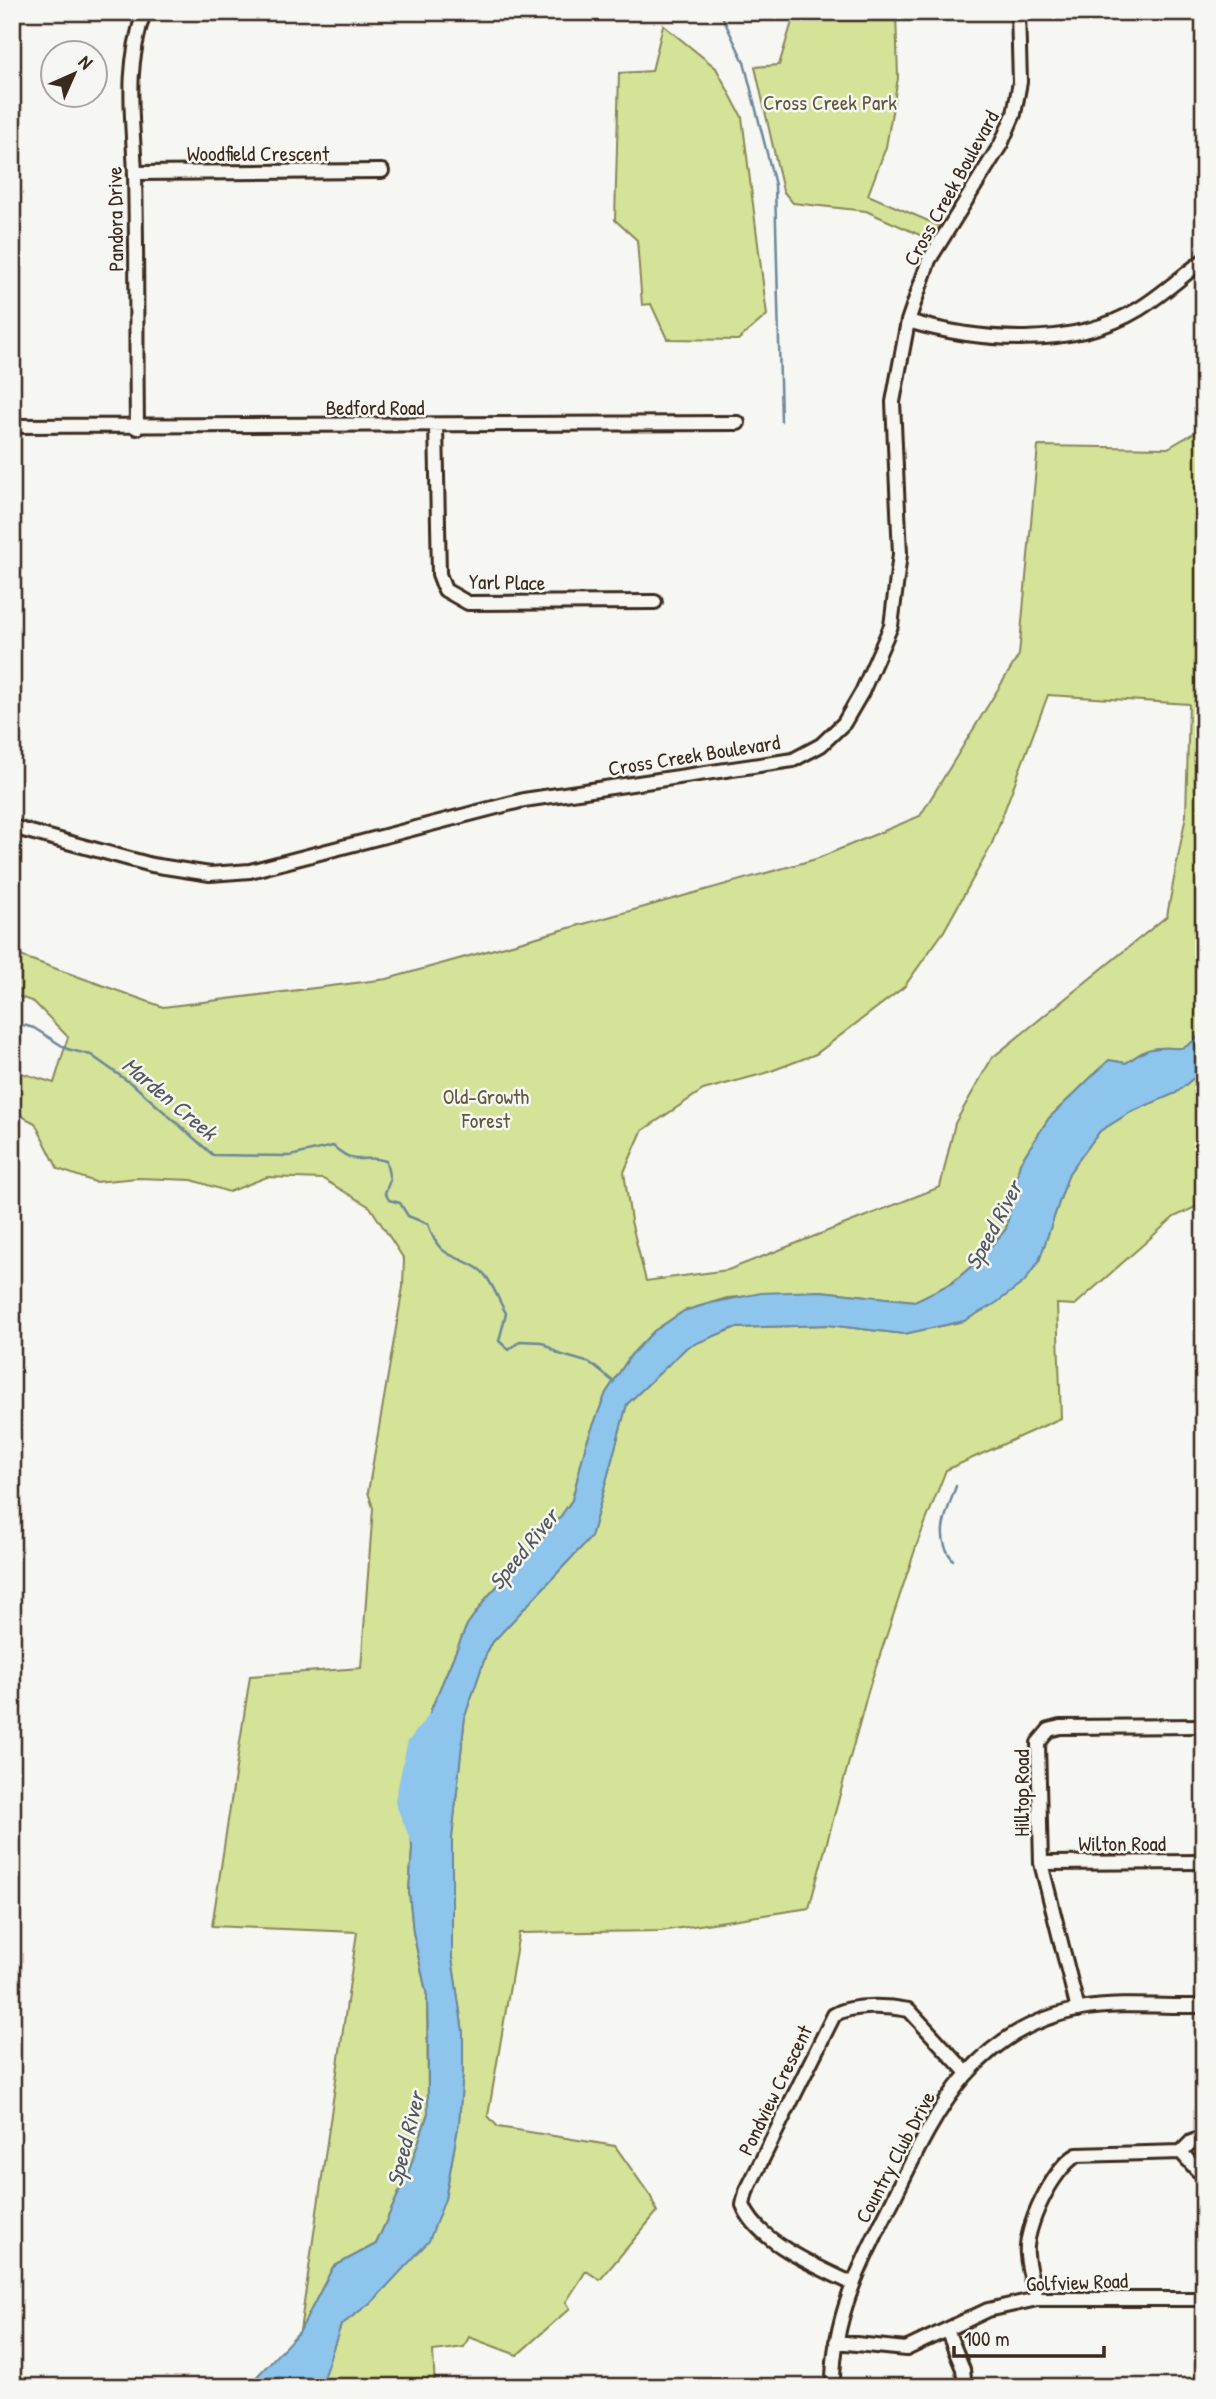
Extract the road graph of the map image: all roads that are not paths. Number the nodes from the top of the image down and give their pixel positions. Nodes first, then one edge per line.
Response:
1 (144, 12) edge
2 (1018, 12) edge
3 (382, 171) dead end
4 (135, 173) junction
5 (1204, 260) edge
6 (908, 321) junction
7 (738, 423) dead end
8 (436, 425) junction
9 (12, 426) edge
10 (137, 428) junction
11 (655, 602) dead end
12 (12, 827) edge
13 (1204, 1726) edge
14 (1204, 1862) edge
15 (1041, 1863) junction
16 (1204, 2006) edge
17 (1078, 2010) junction
18 (966, 2072) junction
19 (1204, 2137) edge
20 (1181, 2152) junction
21 (1204, 2172) edge
22 (851, 2283) junction
23 (1037, 2299) junction
24 (1204, 2299) edge
25 (947, 2330) junction
26 (836, 2343) junction
27 (833, 2387) edge
28 (965, 2387) edge

1 - 4 street, Pandora Drive
2 - 6 street, Cross Creek Boulevard
3 - 4 street, Woodfield Crescent
4 - 10 street, Pandora Drive
5 - 6 street
6 - 12 street, Cross Creek Boulevard
7 - 8 street, Bedford Road
8 - 10 street, Bedford Road
8 - 11 street, Yarl Place
9 - 10 street, Bedford Road
13 - 15 street, Hilltop Road
14 - 15 street, Wilton Road
15 - 17 street, Hilltop Road
16 - 17 street, Country Club Drive
17 - 18 street, Country Club Drive
18 - 22 street, Country Club Drive
18 - 22 street, Pondview Crescent
19 - 20 street
20 - 21 street
20 - 23 street
22 - 26 street, Country Club Drive
23 - 24 street, Golfview Road
23 - 25 street, Golfview Road
25 - 26 street, Golfview Road
25 - 28 street
26 - 27 street, Country Club Drive

